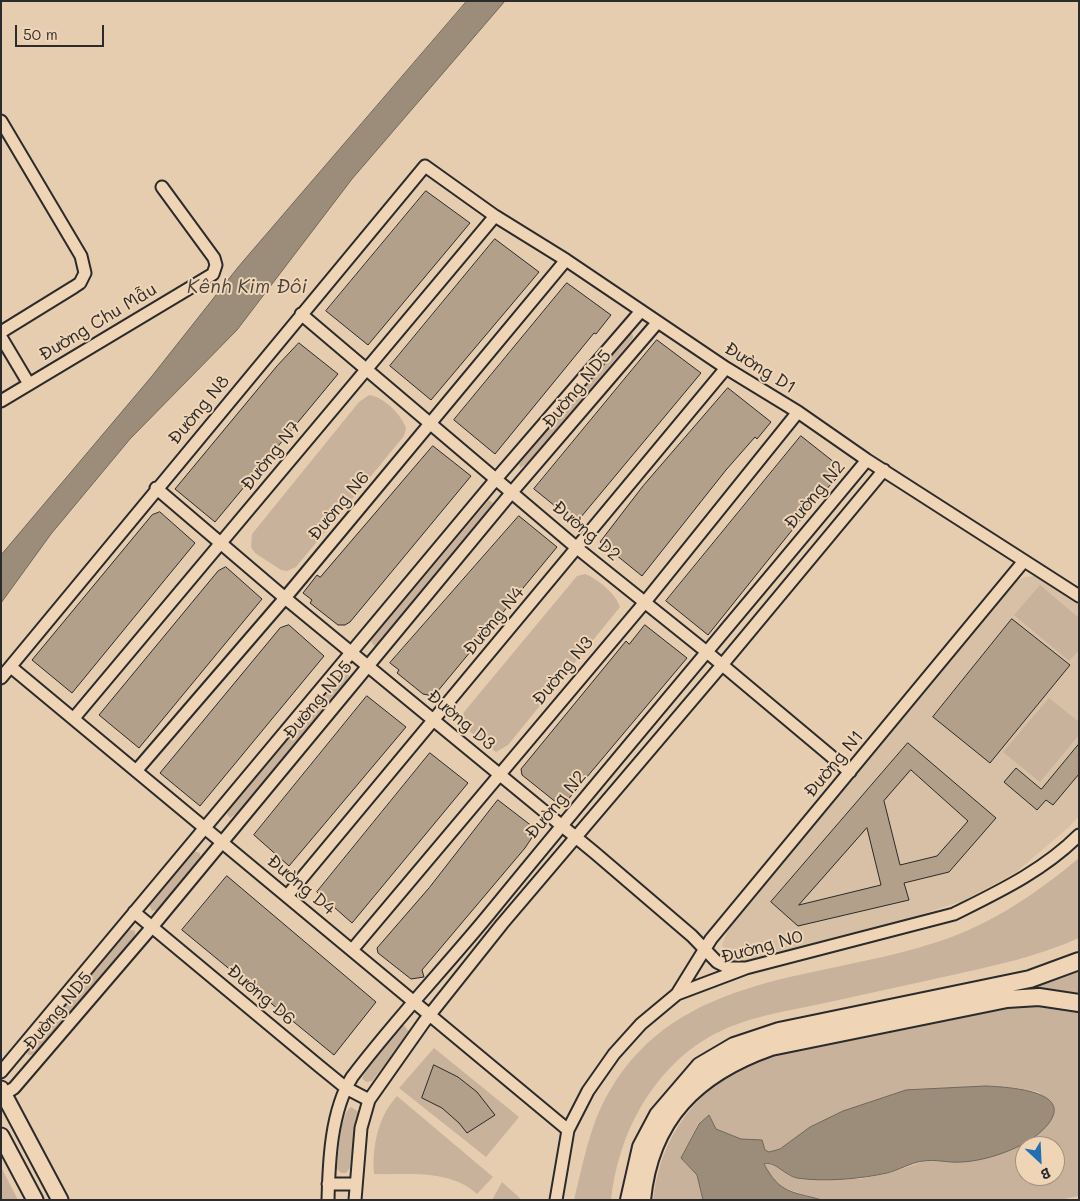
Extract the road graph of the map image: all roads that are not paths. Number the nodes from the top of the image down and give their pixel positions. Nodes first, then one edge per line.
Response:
1 (1, 121) edge
2 (424, 166) joint
3 (162, 187) dead end
4 (495, 216) junction
5 (566, 260) junction
6 (641, 311) junction
7 (301, 314) junction
8 (657, 323) junction
9 (1, 332) edge
10 (1, 337) edge
11 (366, 368) junction
12 (726, 368) junction
13 (29, 384) junction
14 (1, 401) edge
15 (798, 412) junction
16 (431, 423) junction
17 (868, 460) junction
18 (884, 470) junction
19 (496, 479) junction
20 (156, 488) junction
21 (512, 492) junction
22 (222, 543) junction
23 (577, 548) junction
24 (788, 555) junction
25 (1024, 561) junction
26 (803, 567) junction
27 (1079, 596) edge
28 (285, 598) junction
29 (645, 602) junction
30 (352, 652) junction
31 (708, 653) junction
32 (722, 665) junction
33 (369, 666) junction
34 (11, 667) junction
35 (1, 678) edge
36 (74, 718) junction
37 (435, 720) junction
38 (634, 741) junction
39 (647, 750) junction
40 (136, 771) junction
41 (850, 772) junction
42 (499, 774) junction
43 (561, 825) junction
44 (204, 828) junction
45 (1079, 836) edge
46 (576, 837) junction
47 (222, 842) junction
48 (287, 896) junction
49 (134, 912) junction
50 (490, 913) junction
51 (502, 924) junction
52 (152, 927) junction
53 (704, 949) junction
54 (352, 950) junction
55 (1079, 961) edge
56 (746, 968) junction
57 (677, 994) junction
58 (413, 1001) junction
59 (1079, 1003) edge
60 (430, 1014) junction
61 (1, 1072) edge
62 (346, 1088) junction
63 (2, 1093) edge
64 (370, 1100) junction
65 (568, 1130) junction
66 (1, 1136) edge
67 (328, 1184) junction
68 (356, 1184) junction
69 (35, 1200) edge
70 (60, 1200) edge
71 (328, 1200) edge
72 (355, 1200) edge
73 (556, 1200) edge
74 (629, 1200) edge
75 (642, 1200) edge

1 - 9 street
2 - 4 street, Đường D1
2 - 7 street, Đường N8
3 - 13 street, Đường Chu Mẫu
4 - 5 street, Đường D1
4 - 11 street, Đường N7
5 - 6 street, Đường D1
5 - 16 street, Đường N6
6 - 8 street, Đường D1
6 - 19 street, Đường ND5
7 - 11 street, Đường D2
7 - 20 street, Đường N8
8 - 12 street, Đường D1
8 - 21 street, Đường ND5
10 - 13 street
11 - 16 street, Đường D2
11 - 22 street, Đường N7
12 - 15 street, Đường D1
12 - 23 street, Đường N4
13 - 14 street, Đường Chu Mẫu
15 - 17 street, Đường D1
15 - 29 street, Đường N3
16 - 19 street, Đường D2
16 - 28 street, Đường N6
17 - 18 street, Đường D1
17 - 24 street, Đường N2
18 - 25 street, Đường D1
18 - 26 street, Đường N2
19 - 21 street, Đường D2
19 - 30 street, Đường ND5
20 - 22 street, Đường D3
20 - 34 street, Đường N8
21 - 23 street, Đường D2
21 - 33 street, Đường ND5
22 - 28 street, Đường D3
22 - 36 street, Đường N7
23 - 29 street, Đường D2
23 - 37 street, Đường N4
24 - 26 street
24 - 31 street, Đường N2
25 - 27 street, Đường D1
25 - 41 street, Đường N1
26 - 32 street, Đường N2
28 - 30 street, Đường D3
28 - 40 street, Đường N6
29 - 31 street, Đường D2
29 - 42 street, Đường N3
30 - 33 street, Đường D3
30 - 44 street, Đường ND5
31 - 32 street, Đường D2
31 - 38 street, Đường N2
32 - 39 street, Đường N2
32 - 41 street, Đường D2
33 - 37 street, Đường D3
33 - 47 street, Đường ND5
34 - 35 street, Đường N8
34 - 36 street, Đường D4
36 - 40 street, Đường D4
37 - 42 street, Đường D3
37 - 48 street, Đường N4
38 - 39 street
38 - 43 street, Đường N2
39 - 46 street, Đường N2
40 - 44 street, Đường D4
41 - 53 street, Đường N1
42 - 43 street, Đường D3
42 - 54 street, Đường N3
43 - 46 street, Đường D3
43 - 50 street, Đường N2
44 - 47 street, Đường D4
44 - 49 street, Đường ND5
45 - 56 street, Đường N0
46 - 51 street, Đường N2
46 - 53 street, Đường D3
47 - 48 street, Đường D4
47 - 52 street, Đường ND5
48 - 54 street, Đường D4
49 - 52 street, Đường D6
49 - 61 street, Đường ND5
50 - 51 street
50 - 58 street, Đường N2
51 - 60 street, Đường N2
52 - 62 street, Đường D6
52 - 63 street, Đường ND5
53 - 56 street, Đường D3
53 - 57 street, Đường N1
54 - 58 street, Đường D4
55 - 74 highway
56 - 57 street, Đường N0
57 - 65 street, Đường N0
58 - 60 street, Đường D4
58 - 62 street, Đường N2
59 - 75 highway
60 - 64 street, Đường N2
60 - 65 street, Đường D4
62 - 64 street, Đường D6
62 - 67 street, Đường N2
63 - 70 main road
64 - 68 street, Đường N2
65 - 73 street, Đường N0
66 - 69 main road
67 - 68 street
67 - 71 street, Đường N2
68 - 72 street, Đường N2

